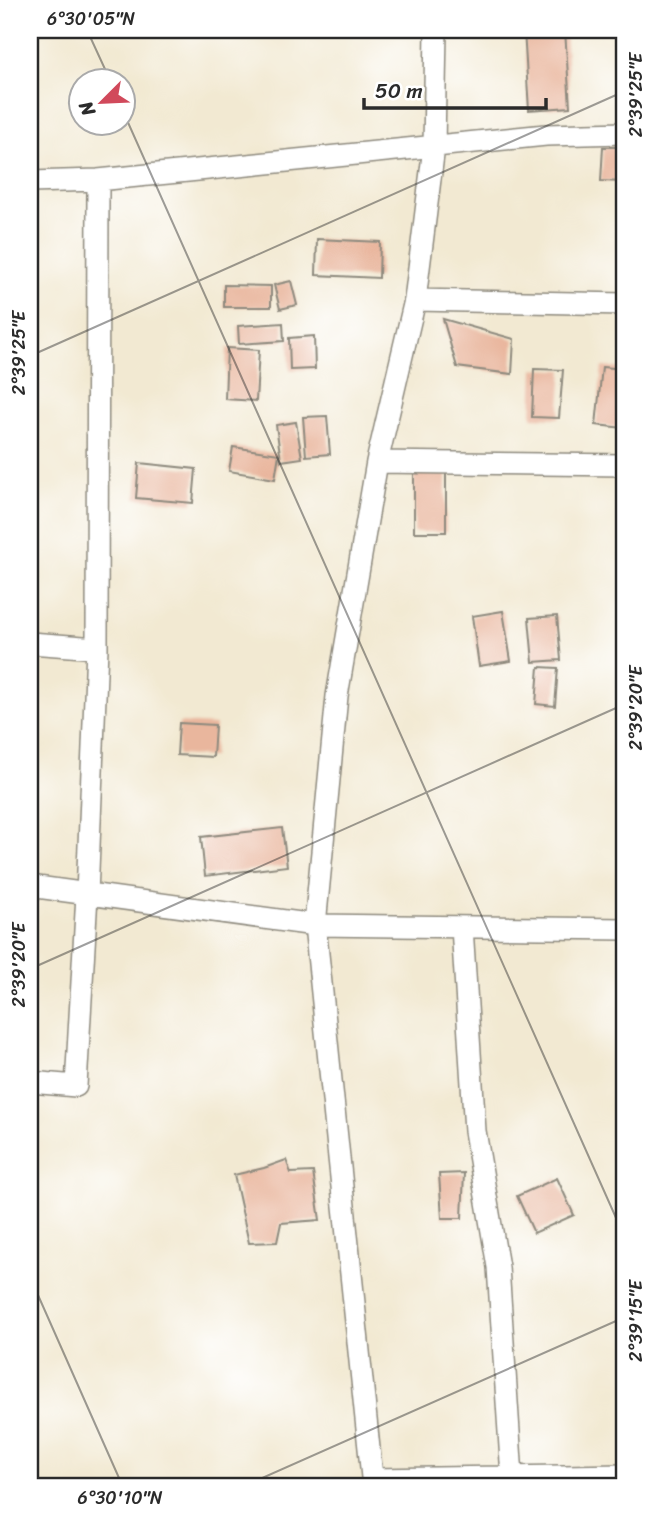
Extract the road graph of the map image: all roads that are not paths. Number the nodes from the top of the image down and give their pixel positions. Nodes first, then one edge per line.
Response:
1 (436, 30) edge
2 (625, 133) edge
3 (434, 147) junction
4 (98, 180) junction
5 (30, 182) edge
6 (415, 300) junction
7 (625, 304) edge
8 (377, 462) junction
9 (625, 465) edge
10 (30, 643) edge
11 (97, 648) junction
12 (30, 886) edge
13 (87, 895) junction
14 (315, 925) junction
15 (462, 927) junction
16 (625, 929) edge
17 (30, 1082) edge
18 (625, 1475) edge
19 (512, 1477) junction
20 (372, 1483) edge

1 - 3 street
2 - 3 street
3 - 4 street
3 - 6 street
4 - 5 street
4 - 11 street
6 - 7 street
6 - 8 street
8 - 9 street
8 - 14 street
10 - 11 street
11 - 13 street
12 - 13 street
13 - 14 street
13 - 17 street
14 - 15 street
14 - 20 street
15 - 16 street
15 - 19 street
18 - 19 street
19 - 20 street

